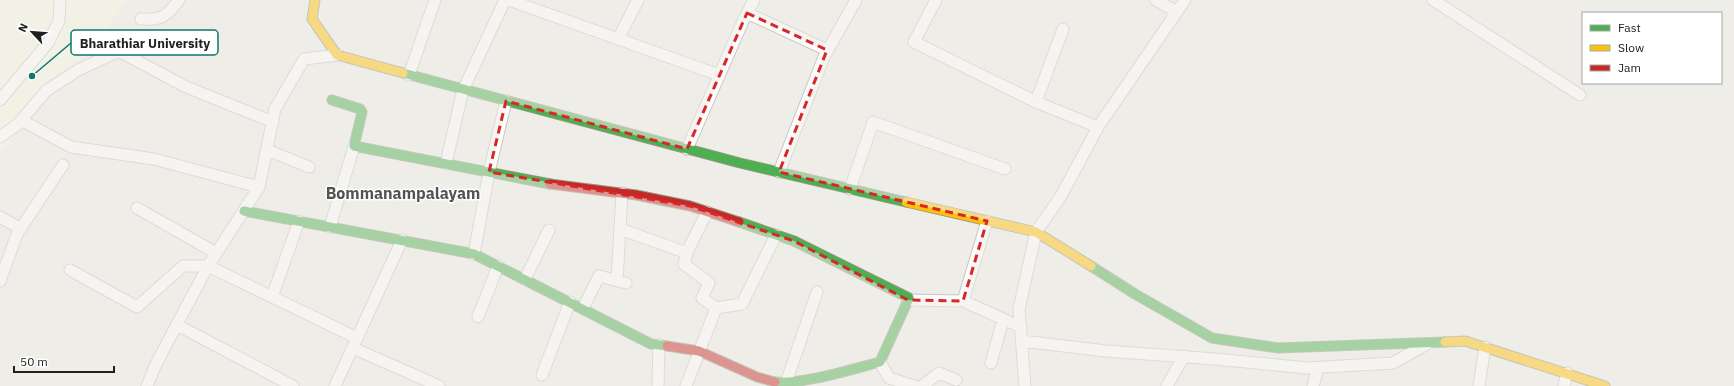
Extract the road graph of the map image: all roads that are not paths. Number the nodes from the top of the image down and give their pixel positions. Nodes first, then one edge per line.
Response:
1 (60, 0) edge
2 (179, 0) edge
3 (315, 0) edge
4 (435, 0) edge
5 (505, 0) edge
6 (509, 0) edge
7 (638, 0) edge
8 (754, 0) edge
9 (856, 0) edge
10 (936, 0) edge
11 (1156, 0) edge
12 (1185, 0) edge
13 (1433, 0) edge
14 (1177, 12) junction
15 (747, 13) junction
16 (141, 19) dead end
17 (1063, 29) dead end
18 (618, 39) junction
19 (828, 50) junction
20 (337, 55) junction
21 (409, 75) junction
22 (719, 75) junction
23 (463, 90) junction
24 (1580, 95) dead end
25 (0, 100) edge
26 (332, 100) dead end
27 (506, 101) junction
28 (1036, 102) junction
29 (21, 120) junction
30 (273, 122) junction
31 (1098, 127) junction
32 (0, 137) edge
33 (354, 146) junction
34 (687, 149) junction
35 (267, 150) junction
36 (446, 163) junction
37 (63, 165) dead end
38 (309, 167) dead end
39 (1005, 169) dead end
40 (489, 172) junction
41 (779, 172) junction
42 (259, 187) junction
43 (850, 189) junction
44 (622, 193) junction
45 (137, 208) dead end
46 (244, 211) junction
47 (706, 212) junction
48 (0, 217) edge
49 (299, 221) junction
50 (987, 221) junction
51 (330, 227) junction
52 (620, 229) junction
53 (21, 230) junction
54 (549, 230) dead end
55 (1036, 232) junction
56 (776, 235) junction
57 (402, 240) junction
58 (216, 253) junction
59 (687, 253) junction
60 (474, 254) junction
61 (208, 266) junction
62 (498, 266) junction
63 (70, 270) dead end
64 (525, 280) junction
65 (0, 281) edge
66 (817, 292) dead end
67 (272, 297) junction
68 (908, 300) junction
69 (963, 301) junction
70 (570, 302) junction
71 (583, 308) junction
72 (716, 308) junction
73 (478, 317) dead end
74 (1004, 320) junction
75 (177, 325) junction
76 (1021, 328) junction
77 (1022, 341) junction
78 (355, 343) junction
79 (1429, 343) junction
80 (659, 345) junction
81 (1485, 347) junction
82 (699, 351) junction
83 (1184, 356) junction
84 (880, 362) junction
85 (991, 363) dead end
86 (1318, 368) junction
87 (1568, 373) junction
88 (542, 375) dead end
89 (956, 380) dead end
90 (755, 382) edge
91 (770, 383) edge
92 (149, 385) edge
93 (785, 385) edge
94 (1026, 385) edge
95 (293, 386) edge
96 (335, 386) edge
97 (439, 386) edge
98 (658, 386) edge
99 (686, 386) edge
100 (915, 386) edge
101 (1167, 386) edge
102 (1313, 386) edge
103 (1479, 386) edge
104 (1564, 386) edge
105 (1605, 386) edge

1 - 25 street
2 - 16 street
3 - 20 street
4 - 21 street
5 - 23 street
6 - 18 street
7 - 18 street
8 - 15 street
9 - 19 street
10 - 28 street
11 - 14 street
12 - 14 street
13 - 24 street
14 - 31 street
15 - 19 street
15 - 22 street
17 - 28 street
18 - 22 street
19 - 41 street
20 - 21 street
20 - 30 street
21 - 23 street
22 - 34 street
23 - 27 street
23 - 36 street
26 - 33 street
27 - 34 street
27 - 40 street
28 - 31 street
29 - 30 street
29 - 32 street
29 - 42 street
30 - 35 street
31 - 55 street
33 - 36 street
33 - 51 street
34 - 41 street
35 - 38 street
35 - 42 street
36 - 40 street
37 - 53 street
39 - 43 street
40 - 44 street
40 - 60 street
41 - 43 street
42 - 46 street
43 - 50 street
44 - 47 street
44 - 52 street
45 - 58 street
46 - 49 street
46 - 58 street
47 - 56 street
47 - 59 street
48 - 53 street
49 - 51 street
49 - 67 street
50 - 55 street
50 - 69 street
51 - 57 street
52 - 59 street
52 - 71 street
53 - 65 street
54 - 64 street
55 - 76 street
55 - 79 street
56 - 68 street
56 - 72 street
57 - 60 street
57 - 78 street
58 - 61 street
59 - 72 street
60 - 62 street
61 - 63 street
61 - 67 street
61 - 75 street
62 - 64 street
62 - 73 street
64 - 70 street
66 - 93 street
67 - 78 street
68 - 69 street
68 - 84 street
69 - 74 street
70 - 71 street
70 - 88 street
71 - 80 street
72 - 82 street
74 - 76 street
74 - 85 street
75 - 92 street
75 - 95 street
76 - 77 street
77 - 83 street
77 - 94 street
78 - 96 street
78 - 97 street
79 - 81 street
79 - 86 street
80 - 82 street
80 - 98 street
81 - 87 street
81 - 103 street
82 - 90 street
82 - 99 street
83 - 86 street
83 - 101 street
84 - 93 street
84 - 100 street
86 - 102 street
87 - 104 street
87 - 105 street
89 - 100 street
90 - 91 street
91 - 93 street

